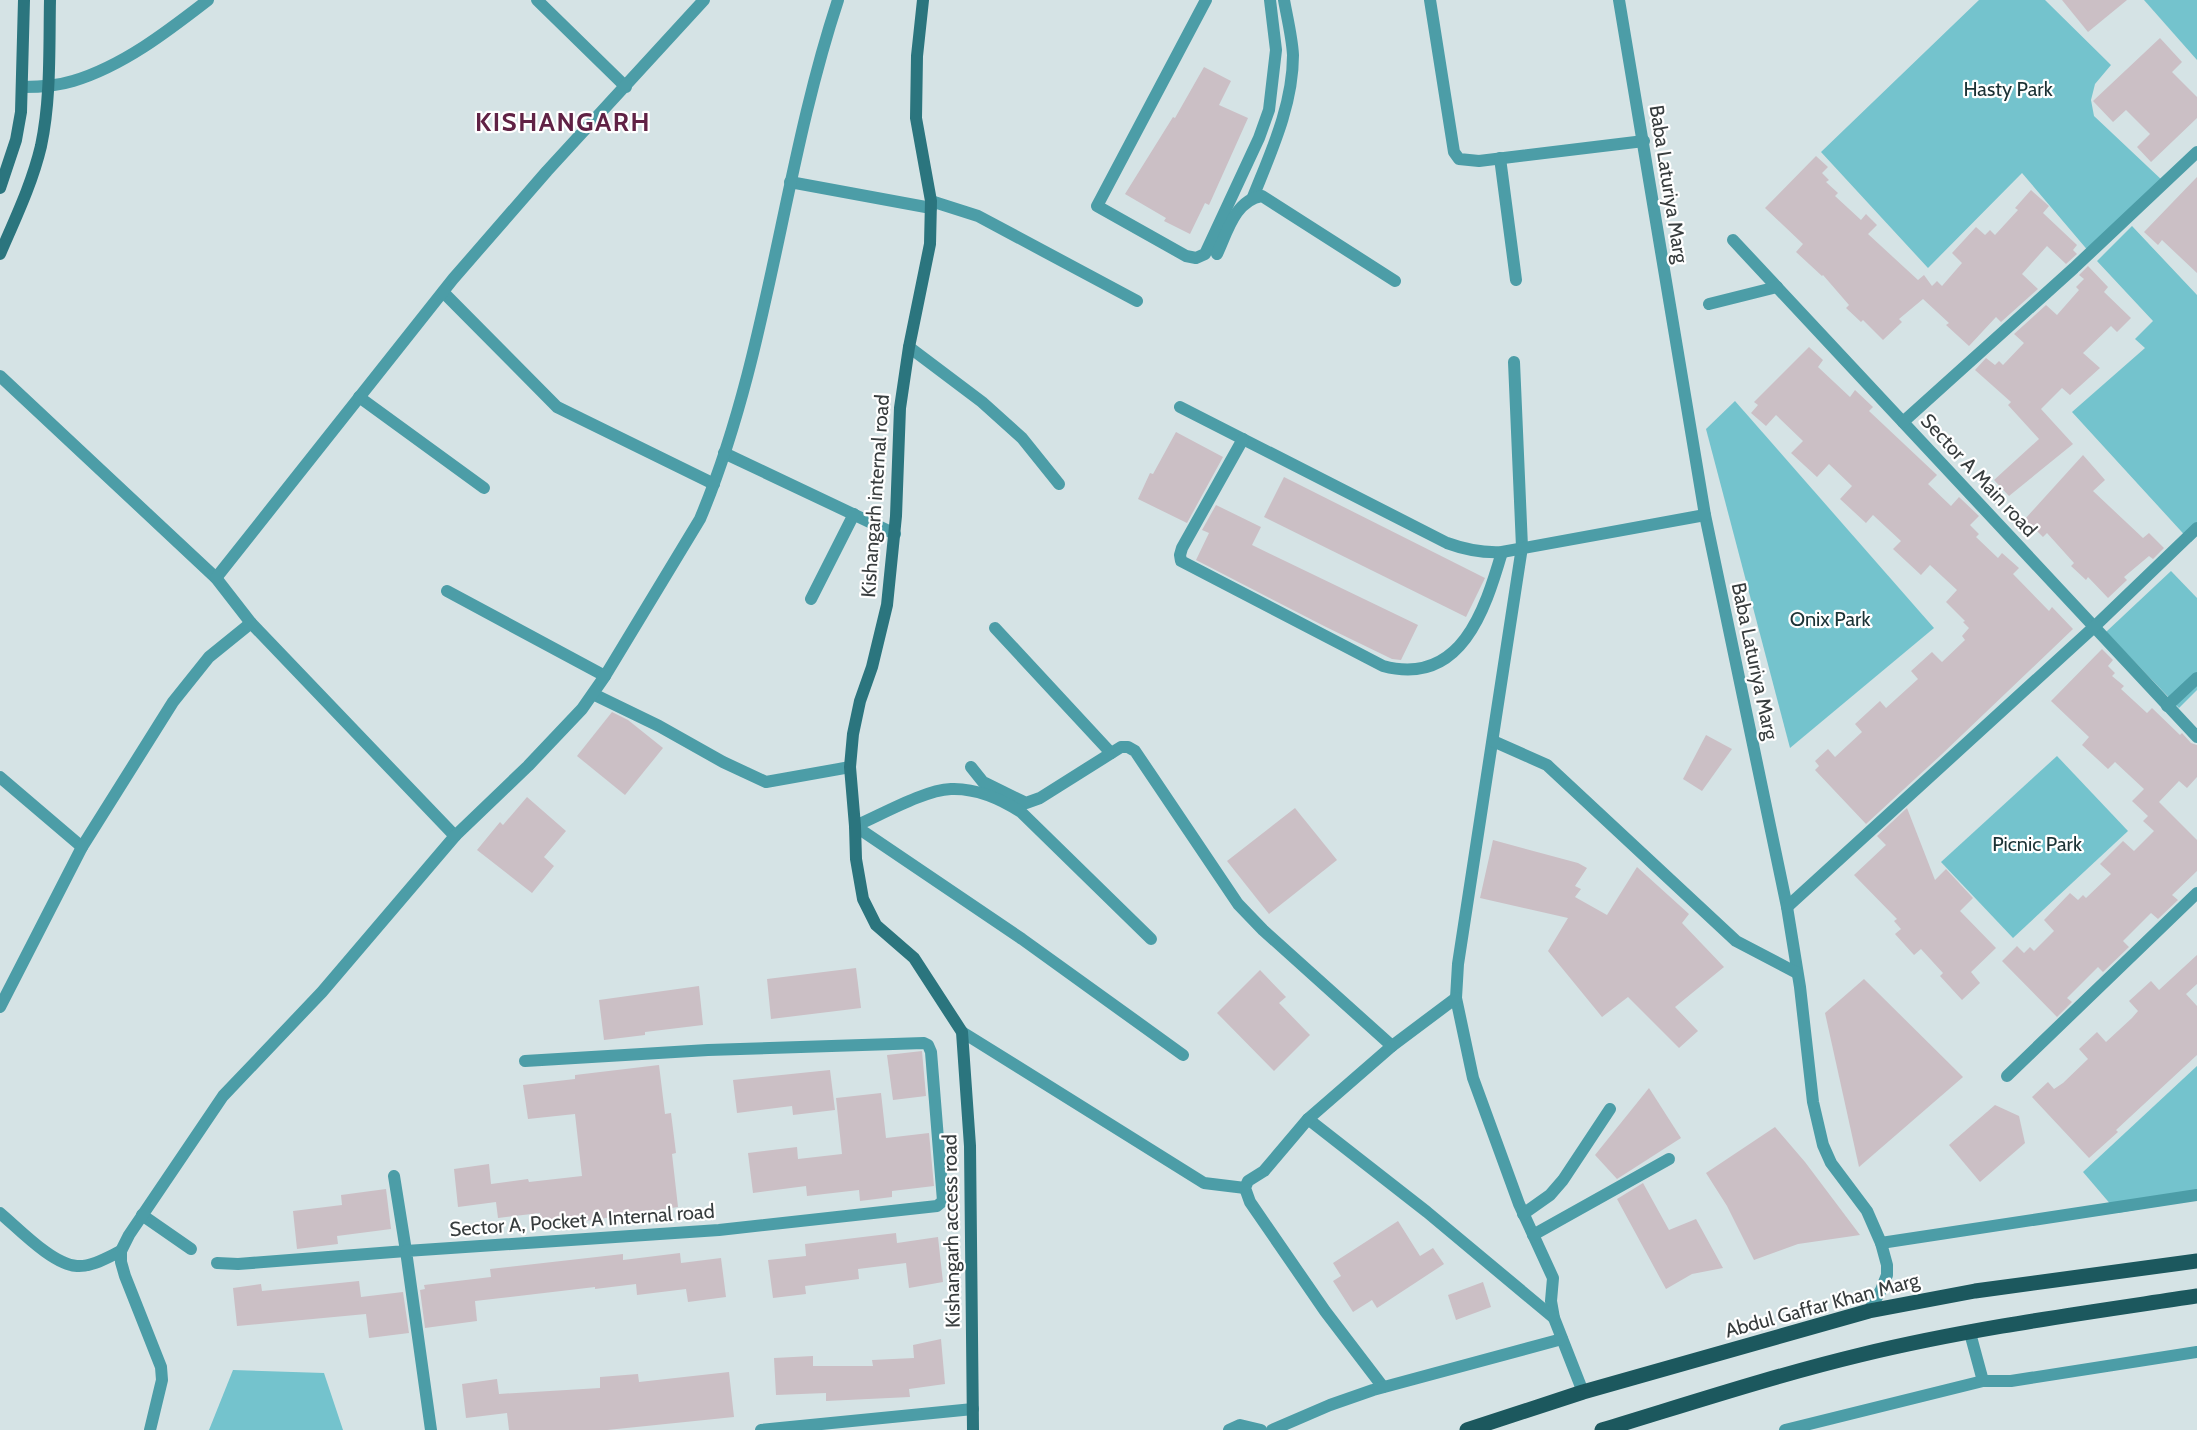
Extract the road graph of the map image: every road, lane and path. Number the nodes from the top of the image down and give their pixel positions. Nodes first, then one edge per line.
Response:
1 (24, 0) edge
2 (50, 0) edge
3 (208, 0) edge
4 (537, 0) edge
5 (704, 0) edge
6 (838, 0) edge
7 (923, 0) edge
8 (1206, 0) edge
9 (1270, 0) edge
10 (1284, 0) edge
11 (1430, 0) edge
12 (1619, 0) edge
13 (23, 87) junction
14 (48, 87) junction
15 (626, 87) junction
16 (1644, 141) junction
17 (1500, 158) junction
18 (2195, 158) edge
19 (790, 182) junction
20 (0, 188) edge
21 (1253, 197) junction
22 (931, 205) junction
23 (1733, 240) dead end
24 (0, 254) edge
25 (1217, 255) dead end
26 (1516, 280) dead end
27 (1395, 281) dead end
28 (1777, 287) junction
29 (443, 292) junction
30 (1137, 301) dead end
31 (1709, 304) dead end
32 (909, 347) junction
33 (1514, 362) dead end
34 (0, 376) edge
35 (359, 398) junction
36 (1180, 407) dead end
37 (1903, 422) junction
38 (1243, 439) junction
39 (724, 453) junction
40 (714, 484) junction
41 (1059, 484) dead end
42 (484, 489) dead end
43 (854, 514) junction
44 (1705, 516) junction
45 (2197, 528) edge
46 (895, 534) junction
47 (1522, 547) junction
48 (1502, 552) junction
49 (216, 578) junction
50 (447, 591) dead end
51 (811, 599) dead end
52 (251, 623) junction
53 (2094, 627) junction
54 (995, 628) dead end
55 (605, 676) junction
56 (2197, 678) edge
57 (593, 694) junction
58 (2167, 706) junction
59 (2197, 738) edge
60 (1493, 741) junction
61 (1111, 753) junction
62 (850, 767) junction
63 (971, 767) dead end
64 (0, 777) edge
65 (855, 826) junction
66 (455, 836) junction
67 (82, 846) junction
68 (2197, 893) edge
69 (1787, 908) junction
70 (1151, 939) dead end
71 (1797, 973) junction
72 (1456, 998) junction
73 (0, 1008) edge
74 (962, 1032) junction
75 (1392, 1046) junction
76 (1183, 1055) dead end
77 (525, 1061) dead end
78 (2007, 1076) dead end
79 (1610, 1109) dead end
80 (1308, 1119) junction
81 (1669, 1159) dead end
82 (394, 1176) dead end
83 (1245, 1188) junction
84 (2197, 1195) edge
85 (0, 1213) edge
86 (1523, 1214) junction
87 (142, 1215) junction
88 (1533, 1235) junction
89 (1881, 1242) junction
90 (191, 1249) dead end
91 (121, 1251) junction
92 (406, 1251) junction
93 (2197, 1260) edge
94 (217, 1263) dead end
95 (2197, 1296) edge
96 (1869, 1311) junction
97 (1554, 1318) junction
98 (1970, 1333) junction
99 (1562, 1339) junction
100 (2197, 1352) edge
101 (1983, 1381) junction
102 (1383, 1387) junction
103 (1583, 1392) junction
104 (973, 1409) junction
105 (150, 1430) edge
106 (431, 1430) edge
107 (762, 1430) edge
108 (973, 1430) edge
109 (1229, 1430) edge
110 (1261, 1430) edge
111 (1272, 1430) edge
112 (1467, 1430) edge
113 (1602, 1430) edge
114 (1785, 1430) edge

1 - 13 street
2 - 14 street
3 - 14 street
4 - 15 street
5 - 15 street
6 - 19 street
7 - 22 street, Kishangarh internal road
8 - 9 street
10 - 21 street
11 - 17 street
12 - 16 street, Baba Laturiya Marg
13 - 14 street
13 - 20 street
14 - 24 street
15 - 29 street
16 - 17 street
16 - 44 street, Baba Laturiya Marg
17 - 26 street
18 - 37 street
19 - 22 street
19 - 39 street
21 - 25 street
21 - 27 street
22 - 30 street
22 - 32 street, Kishangarh internal road
23 - 28 street, Sector A Main road
28 - 31 street
28 - 37 street, Sector A Main road
29 - 35 street
29 - 40 street
32 - 41 street
32 - 46 street, Kishangarh internal road
33 - 47 street
34 - 49 street
35 - 42 street
35 - 49 street
36 - 38 street
37 - 53 street, Sector A Main road
38 - 48 street
38 - 48 street
39 - 40 street
39 - 43 street
40 - 55 street
43 - 46 street
43 - 51 street
44 - 47 street
44 - 69 street, Baba Laturiya Marg
45 - 53 street
46 - 62 street, Kishangarh internal road
47 - 48 street
47 - 60 street
49 - 52 street
50 - 55 street
52 - 66 street
52 - 67 street
53 - 58 street, Sector A Main road
53 - 69 street
54 - 61 street
55 - 57 street
56 - 58 street
57 - 62 street
57 - 66 street
58 - 59 street, Sector A Main road
60 - 71 street
60 - 72 street
61 - 63 street
61 - 75 street
62 - 65 street, Kishangarh internal road
64 - 67 street
65 - 70 street
65 - 74 street, Kishangarh internal road
65 - 76 street
66 - 87 street
67 - 73 street
68 - 78 street
69 - 71 street, Baba Laturiya Marg
71 - 89 street, Baba Laturiya Marg
72 - 75 street
72 - 86 street
74 - 83 street
74 - 104 street, Kishangarh access road
75 - 80 street
77 - 92 street, Sector A, Pocket A Internal road
79 - 86 street
80 - 83 street
80 - 97 street
81 - 88 street
82 - 92 street
83 - 102 street
84 - 89 street
85 - 91 street
86 - 88 street
87 - 90 street
87 - 91 street
88 - 97 street
89 - 96 street, Baba Laturiya Marg
91 - 105 street
92 - 94 street, Sector A, Pocket A Internal road
92 - 106 street
93 - 96 main road, Abdul Gaffar Khan Marg
95 - 98 main road
96 - 103 main road, Abdul Gaffar Khan Marg
97 - 99 street
98 - 101 street
98 - 113 main road
99 - 102 street
99 - 103 street
100 - 101 street
101 - 114 street
102 - 111 street
103 - 112 main road, Abdul Gaffar Khan Marg
104 - 107 street
104 - 108 street, Kishangarh access road
109 - 110 street

